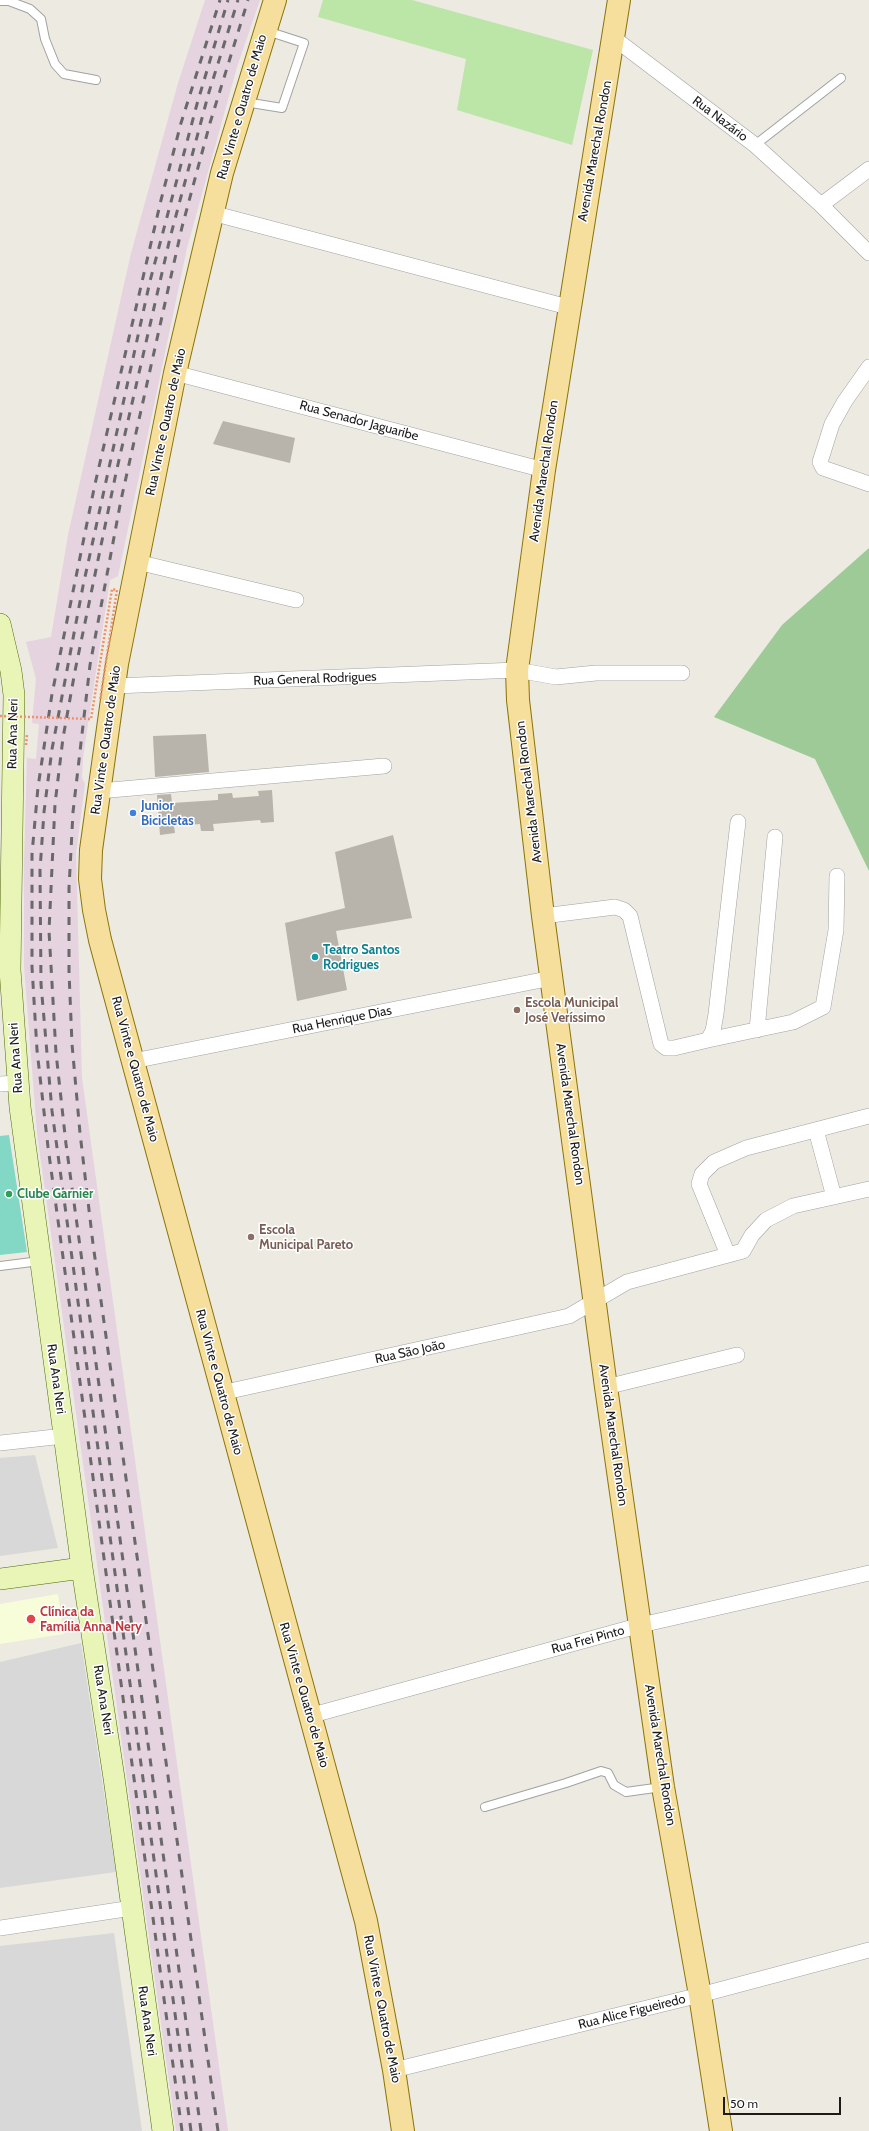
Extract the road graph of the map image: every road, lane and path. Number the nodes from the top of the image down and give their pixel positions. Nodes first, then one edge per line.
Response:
1 (274, 0) edge
2 (619, 0) edge
3 (0, 1) edge
4 (264, 30) junction
5 (614, 39) junction
6 (841, 78) dead end
7 (96, 80) dead end
8 (242, 102) junction
9 (755, 145) junction
10 (869, 169) edge
11 (821, 205) junction
12 (212, 213) junction
13 (869, 253) edge
14 (568, 307) junction
15 (869, 367) edge
16 (175, 373) junction
17 (544, 470) junction
18 (869, 484) edge
19 (137, 562) junction
20 (296, 600) dead end
21 (1, 635) edge
22 (517, 670) junction
23 (682, 673) dead end
24 (107, 694) junction
25 (0, 716) edge
26 (27, 734) dead end
27 (26, 745) dead end
28 (384, 766) dead end
29 (99, 791) junction
30 (738, 822) dead end
31 (775, 837) dead end
32 (836, 876) dead end
33 (543, 916) junction
34 (552, 978) junction
35 (757, 1030) junction
36 (708, 1040) junction
37 (133, 1061) junction
38 (9, 1083) edge
39 (869, 1116) edge
40 (816, 1130) junction
41 (869, 1189) edge
42 (834, 1197) junction
43 (728, 1255) junction
44 (40, 1261) junction
45 (0, 1266) edge
46 (594, 1302) junction
47 (737, 1355) dead end
48 (606, 1387) junction
49 (221, 1393) junction
50 (64, 1436) junction
51 (0, 1443) edge
52 (82, 1568) junction
53 (869, 1573) edge
54 (0, 1579) edge
55 (641, 1625) junction
56 (309, 1716) junction
57 (663, 1787) junction
58 (485, 1807) dead end
59 (132, 1908) junction
60 (0, 1928) edge
61 (869, 1950) edge
62 (700, 1995) junction
63 (394, 2070) junction
64 (163, 2131) edge
65 (403, 2131) edge
66 (721, 2131) edge

1 - 4 main road, Rua Vinte e Quatro de Maio
2 - 5 main road, Avenida Marechal Rondon
3 - 7 lane
4 - 8 main road, Rua Vinte e Quatro de Maio
4 - 8 lane
5 - 9 street, Rua Nazário
5 - 14 main road, Avenida Marechal Rondon
6 - 9 lane
8 - 12 main road, Rua Vinte e Quatro de Maio
9 - 11 street, Rua Nazário
10 - 11 street
11 - 13 street, Rua Nazário
12 - 14 street
12 - 16 main road, Rua Vinte e Quatro de Maio
14 - 17 main road, Avenida Marechal Rondon
15 - 18 street
16 - 17 street, Rua Senador Jaguaribe
16 - 19 main road, Rua Vinte e Quatro de Maio
17 - 22 main road, Avenida Marechal Rondon
19 - 20 street
19 - 24 main road, Rua Vinte e Quatro de Maio
21 - 38 main road, Rua Ana Neri
22 - 23 street, Rua General Rodrigues
22 - 24 street, Rua General Rodrigues
22 - 33 main road, Avenida Marechal Rondon
24 - 25 path, bridge
24 - 29 main road, Rua Vinte e Quatro de Maio
26 - 27 path, bridge
28 - 29 street
29 - 37 main road, Rua Vinte e Quatro de Maio
30 - 36 street
31 - 35 street
32 - 35 street
33 - 34 main road, Avenida Marechal Rondon
33 - 36 street
34 - 37 street, Rua Henrique Dias
34 - 46 main road, Avenida Marechal Rondon
35 - 36 street
37 - 49 main road, Rua Vinte e Quatro de Maio
38 - 44 main road, Rua Ana Neri
39 - 40 street
40 - 42 street
40 - 43 street
41 - 42 street, Rua São João
42 - 43 street, Rua São João
43 - 46 street, Rua São João
44 - 45 lane
44 - 50 main road, Rua Ana Neri
46 - 48 main road, Avenida Marechal Rondon
46 - 49 street, Rua São João
47 - 48 street
48 - 55 main road, Avenida Marechal Rondon
49 - 56 main road, Rua Vinte e Quatro de Maio
50 - 51 street
50 - 52 main road, Rua Ana Neri
52 - 54 main road
52 - 59 main road, Rua Ana Neri
53 - 55 street, Rua Frei Pinto
55 - 56 street, Rua Frei Pinto
55 - 57 main road, Avenida Marechal Rondon
56 - 63 main road, Rua Vinte e Quatro de Maio
57 - 58 lane
57 - 62 main road, Avenida Marechal Rondon
59 - 60 street
59 - 64 main road, Rua Ana Neri
61 - 62 street, Rua Alice Figueiredo
62 - 63 street, Rua Alice Figueiredo
62 - 66 main road, Avenida Marechal Rondon
63 - 65 main road, Rua Vinte e Quatro de Maio

